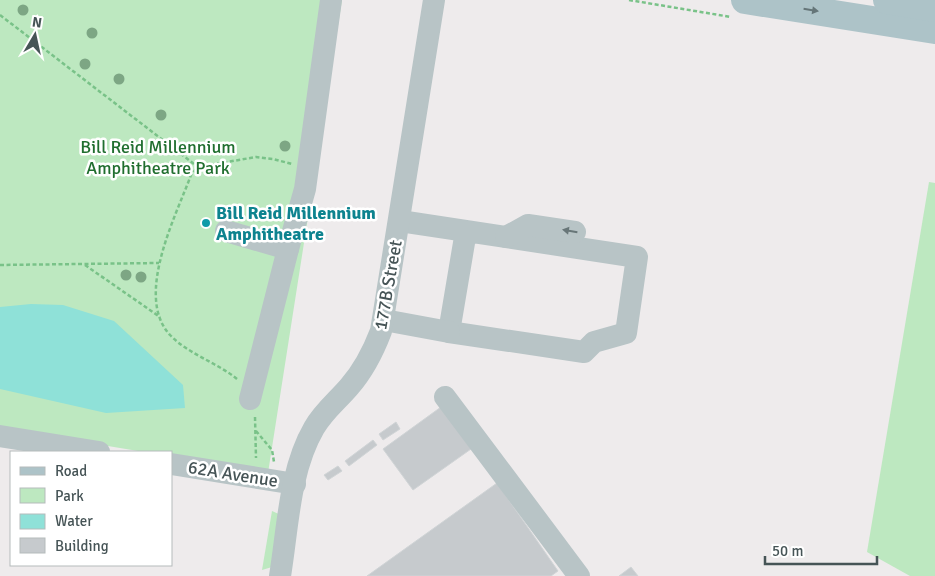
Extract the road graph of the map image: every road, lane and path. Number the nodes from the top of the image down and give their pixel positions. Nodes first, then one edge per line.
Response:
1 (331, 0) edge
2 (434, 0) edge
3 (746, 0) edge
4 (887, 0) edge
5 (935, 8) edge
6 (0, 15) edge
7 (935, 30) edge
8 (198, 167) junction
9 (307, 169) junction
10 (400, 220) junction
11 (466, 231) junction
12 (226, 232) dead end
13 (288, 249) junction
14 (159, 263) junction
15 (84, 264) junction
16 (0, 265) edge
17 (161, 318) junction
18 (384, 320) junction
19 (449, 332) junction
20 (446, 397) dead end
21 (250, 399) junction
22 (256, 431) junction
23 (0, 436) edge
24 (93, 451) edge
25 (256, 462) dead end
26 (172, 464) edge
27 (274, 464) dead end
28 (294, 484) junction
29 (280, 576) edge
30 (580, 576) edge

1 - 9 street
2 - 10 street, 177B Street
3 -> 7 main road
4 - 5 main road
6 - 8 path
8 - 9 path
8 - 14 path
9 - 13 street
10 - 11 street
10 - 18 street, 177B Street
11 - 19 street
11 - 19 street
12 - 13 street
13 - 21 street
14 - 15 path
14 - 17 path
15 - 16 path
15 - 17 path
17 - 21 path
18 - 19 street
18 - 28 street, 177B Street
20 - 30 street
21 - 22 path
22 - 25 path
22 - 27 path
23 - 24 street
26 - 28 street, 62A Avenue
28 - 29 street, 177B Street

